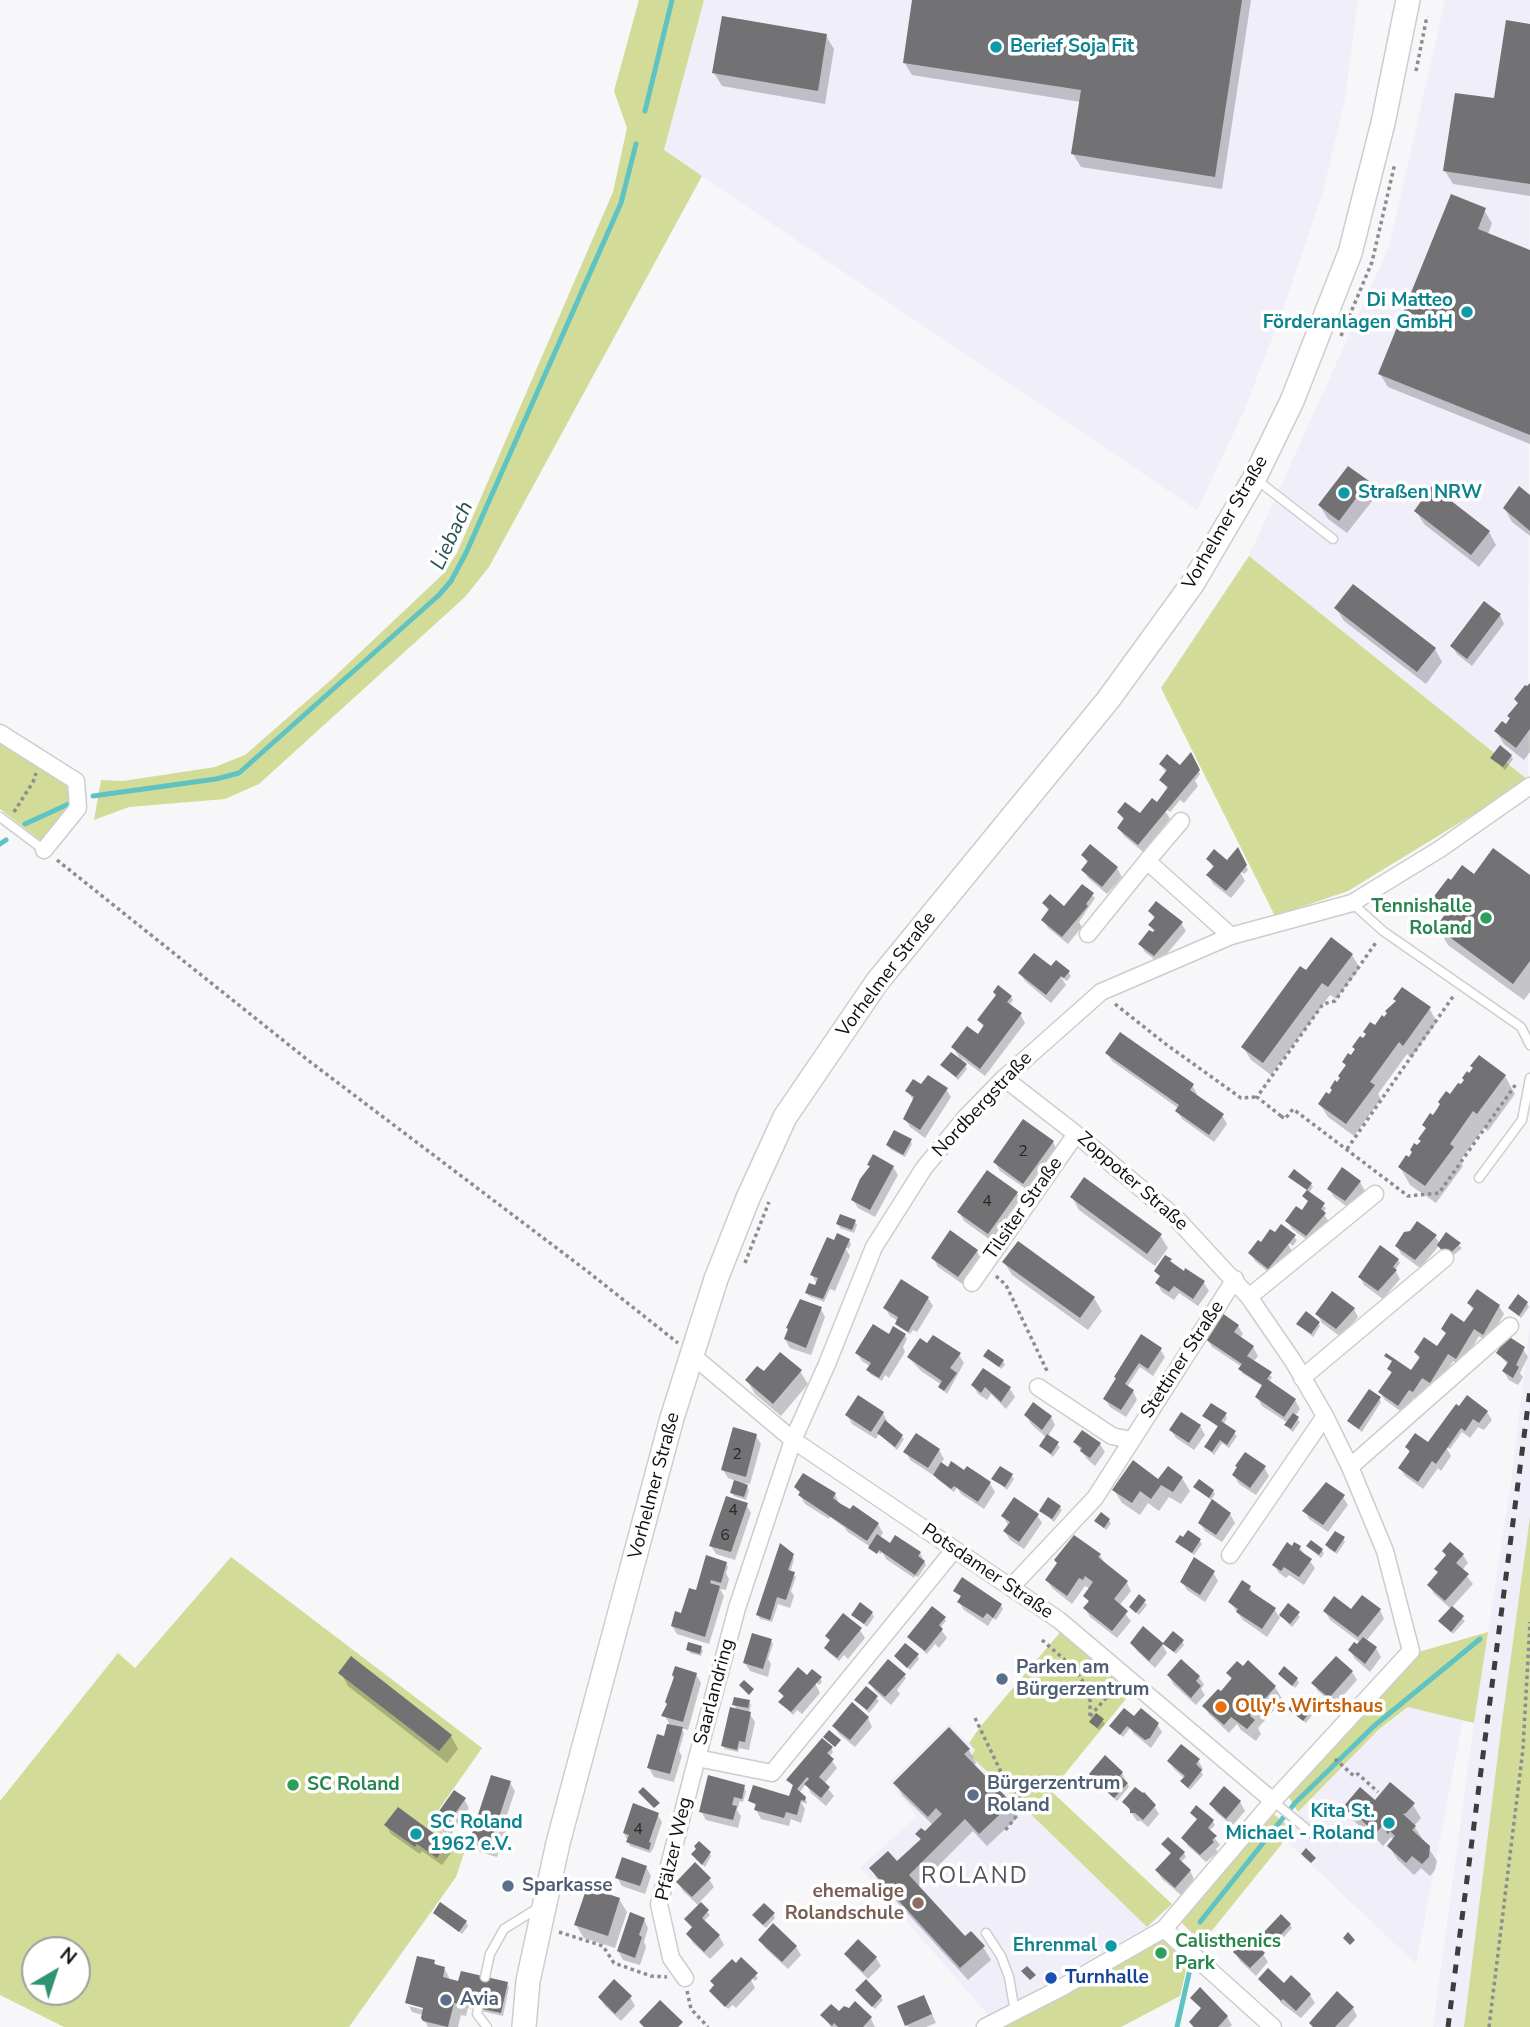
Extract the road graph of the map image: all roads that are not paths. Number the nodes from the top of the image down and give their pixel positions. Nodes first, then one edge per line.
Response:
1 (1418, 6) edge
2 (1254, 479) junction
3 (1334, 539) dead end
4 (0, 733) edge
5 (1530, 786) edge
6 (4, 820) edge
7 (1181, 821) dead end
8 (44, 849) joint
9 (1147, 861) junction
10 (1352, 903) junction
11 (1088, 934) dead end
12 (1231, 936) junction
13 (1530, 1045) edge
14 (1004, 1078) junction
15 (1530, 1078) edge
16 (1076, 1134) junction
17 (1479, 1178) dead end
18 (1375, 1194) dead end
19 (1444, 1258) dead end
20 (1234, 1279) junction
21 (972, 1283) dead end
22 (1249, 1297) junction
23 (1510, 1326) dead end
24 (692, 1355) junction
25 (1302, 1378) junction
26 (1038, 1387) dead end
27 (1325, 1416) junction
28 (793, 1440) junction
29 (1131, 1440) junction
30 (1350, 1467) junction
31 (954, 1550) junction
32 (1230, 1555) dead end
33 (1012, 1586) junction
34 (697, 1758) junction
35 (1275, 1803) junction
36 (1315, 1836) dead end
37 (541, 1915) junction
38 (1164, 1929) junction
39 (986, 1933) dead end
40 (485, 1977) dead end
41 (685, 1978) road end
42 (478, 2008) dead end
43 (1015, 2012) junction
44 (486, 2027) edge
45 (524, 2027) edge
46 (985, 2027) edge
47 (1273, 2027) edge

1 - 2 main road, Vorhelmer Straße
2 - 3 lane
2 - 24 main road, Vorhelmer Straße
4 - 8 street
5 - 10 street, Nordbergstraße
6 - 8 lane
7 - 9 street
9 - 11 street
9 - 12 street
10 - 12 street, Nordbergstraße
10 - 13 lane
12 - 14 street, Nordbergstraße
14 - 16 street, Zoppoter Straße
14 - 28 street, Nordbergstraße
15 - 17 lane
16 - 20 street, Zoppoter Straße
16 - 21 street, Tilsiter Straße
18 - 22 street
19 - 25 street
20 - 22 street, Zoppoter Straße
20 - 29 street, Stettiner Straße
22 - 25 street, Zoppoter Straße
23 - 30 street
24 - 28 street, Potsdamer Straße
24 - 37 main road, Vorhelmer Straße
25 - 27 street, Zoppoter Straße
26 - 29 street, Stettiner Straße
27 - 30 street, Zoppoter Straße
27 - 32 street
28 - 31 street, Potsdamer Straße
28 - 34 street, Saarlandring
29 - 33 street, Stettiner Straße
30 - 35 street, Zoppoter Straße
31 - 33 street, Potsdamer Straße
31 - 34 street, Saarlandring
33 - 35 street, Potsdamer Straße
34 - 41 street, Pfälzer Weg
35 - 36 lane
35 - 38 street, Zoppoter Straße
37 - 40 lane
37 - 45 main road, Vorhelmer Straße
38 - 43 street, Zoppoter Straße
38 - 47 street
39 - 43 lane
42 - 44 lane
43 - 46 street, Zoppoter Straße

